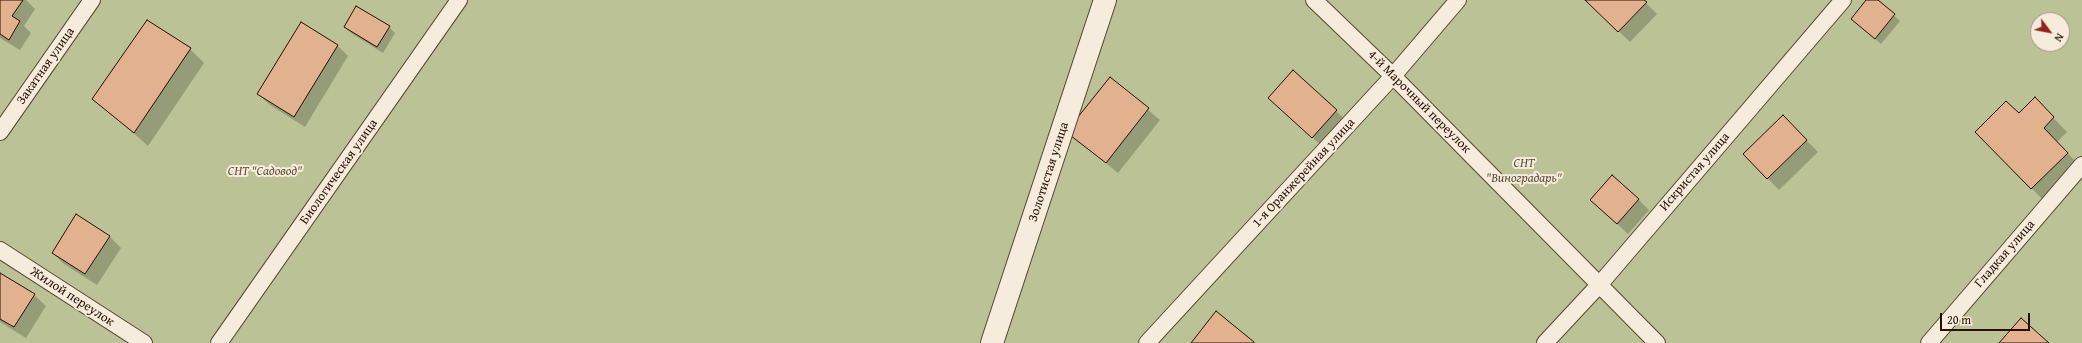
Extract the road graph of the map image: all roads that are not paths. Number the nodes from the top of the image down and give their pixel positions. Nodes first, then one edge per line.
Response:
1 (92, 0) edge
2 (459, 0) edge
3 (1105, 0) edge
4 (1314, 0) edge
5 (1458, 0) edge
6 (1843, 0) edge
7 (1393, 76) junction
8 (0, 132) edge
9 (2082, 165) edge
10 (0, 250) edge
11 (1600, 284) junction
12 (144, 343) edge
13 (219, 343) edge
14 (992, 343) edge
15 (1147, 343) edge
16 (1545, 343) edge
17 (1657, 343) edge
18 (1929, 343) edge

1 - 8 lane, Закатная улица
2 - 13 lane, Биологическая улица
3 - 14 street, Золотистая улица
4 - 7 lane, 4-й Марочный переулок
5 - 7 lane, 1-я Оранжерейная улица
6 - 11 lane, Искристая улица
7 - 11 lane, 4-й Марочный переулок
7 - 15 lane, 1-я Оранжерейная улица
9 - 18 lane, Гладкая улица
10 - 12 lane, Жилой переулок
11 - 16 lane, Искристая улица
11 - 17 lane, 4-й Марочный переулок

